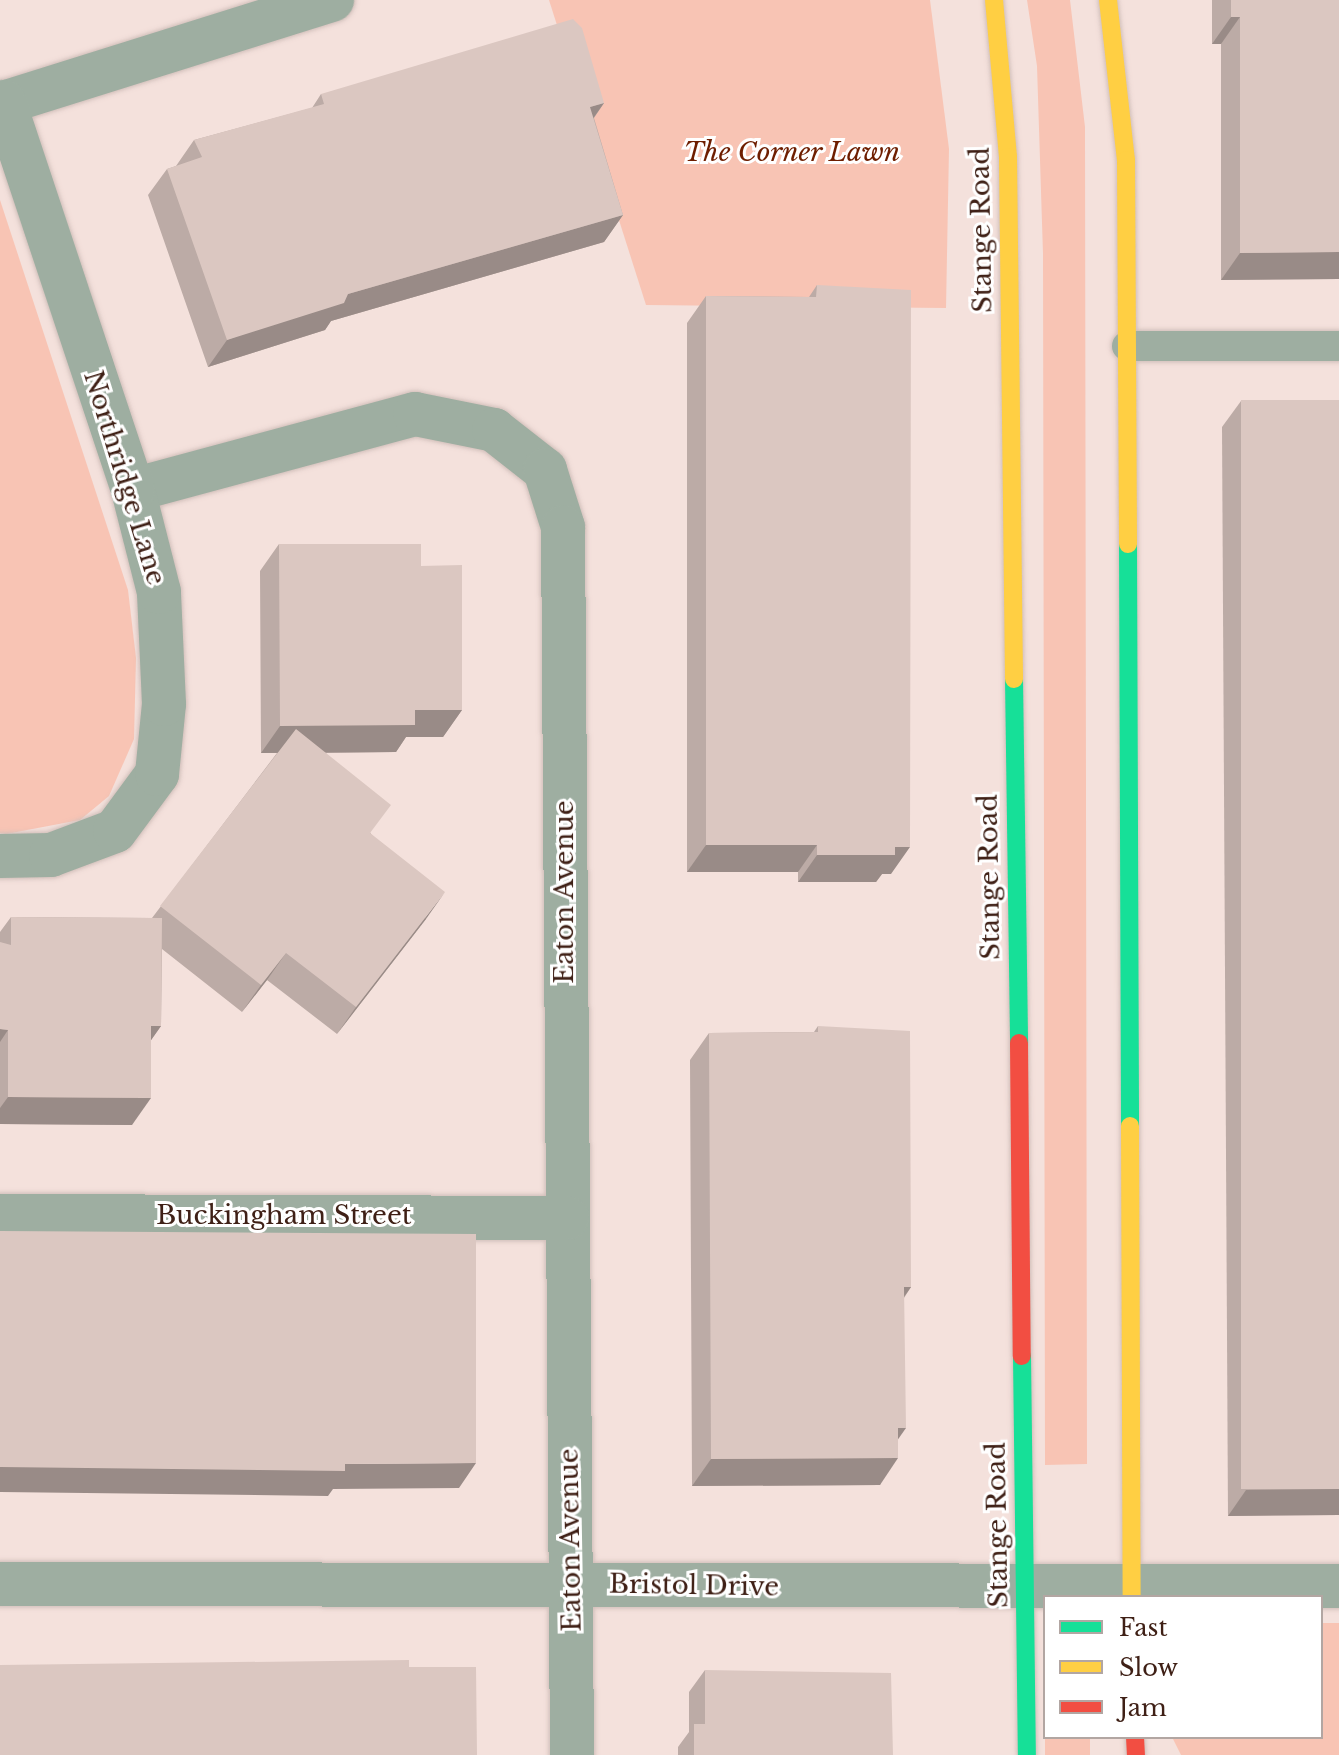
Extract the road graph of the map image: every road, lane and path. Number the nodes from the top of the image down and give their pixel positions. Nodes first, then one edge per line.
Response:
1 (994, 0) edge
2 (1108, 0) edge
3 (308, 4) edge
4 (2, 103) edge
5 (1127, 346) junction
6 (1339, 346) edge
7 (133, 490) junction
8 (0, 856) edge
9 (0, 1216) edge
10 (567, 1218) junction
11 (0, 1584) edge
12 (572, 1584) junction
13 (1339, 1586) edge
14 (1025, 1589) junction
15 (1132, 1592) edge
16 (572, 1755) edge
17 (1027, 1755) edge

1 - 14 main road, Stange Road
2 - 5 main road
3 - 4 street
4 - 7 street, Northridge Lane
5 - 6 lane
5 - 15 main road
7 - 8 street, Northridge Lane
7 - 10 street, Eaton Avenue
9 - 10 street, Buckingham Street
10 - 12 street, Eaton Avenue
11 - 12 street, Bristol Drive
12 - 14 street, Bristol Drive
12 - 16 street, Eaton Avenue
13 - 15 street, Bristol Drive
14 - 15 street, Bristol Drive
14 - 17 main road, Stange Road

